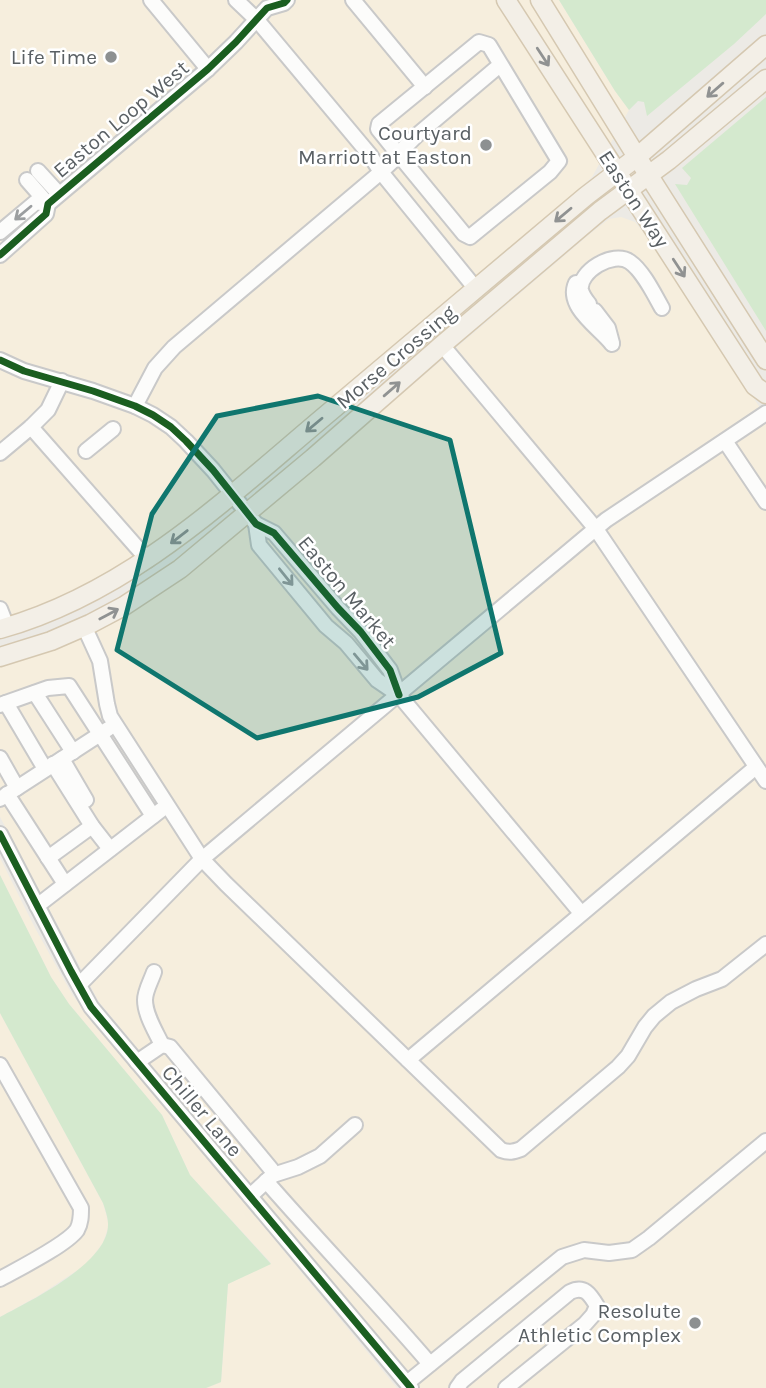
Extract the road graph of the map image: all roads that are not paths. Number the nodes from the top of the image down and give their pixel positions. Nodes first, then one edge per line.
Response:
1 (151, 0) edge
2 (236, 0) edge
3 (287, 0) edge
4 (353, 0) edge
5 (506, 0) edge
6 (540, 0) edge
7 (268, 4) edge
8 (257, 20) junction
9 (766, 45) edge
10 (500, 65) junction
11 (208, 69) junction
12 (766, 79) edge
13 (425, 87) junction
14 (399, 155) junction
15 (637, 157) junction
16 (381, 172) junction
17 (617, 172) junction
18 (32, 175) dead end
19 (649, 176) junction
20 (628, 190) junction
21 (54, 199) junction
22 (0, 232) edge
23 (0, 255) edge
24 (587, 275) junction
25 (476, 289) junction
26 (662, 308) dead end
27 (442, 345) junction
28 (0, 360) edge
29 (766, 360) edge
30 (62, 382) junction
31 (766, 394) edge
32 (135, 406) junction
33 (766, 413) edge
34 (31, 427) junction
35 (113, 429) dead end
36 (725, 441) junction
37 (0, 453) edge
38 (66, 468) junction
39 (232, 494) junction
40 (766, 502) edge
41 (252, 519) junction
42 (596, 529) junction
43 (148, 560) junction
44 (0, 609) edge
45 (84, 626) junction
46 (3, 628) edge
47 (0, 657) edge
48 (35, 693) junction
49 (399, 695) junction
50 (3, 704) edge
51 (116, 724) junction
52 (100, 734) junction
53 (0, 758) edge
54 (58, 761) junction
55 (756, 767) junction
56 (766, 781) edge
57 (8, 793) edge
58 (167, 805) junction
59 (153, 816) junction
60 (92, 826) junction
61 (0, 834) edge
62 (114, 846) junction
63 (48, 858) junction
64 (202, 859) junction
65 (65, 884) junction
66 (37, 906) junction
67 (581, 913) junction
68 (766, 944) edge
69 (155, 972) dead end
70 (79, 985) junction
71 (162, 1045) junction
72 (408, 1060) junction
73 (137, 1062) junction
74 (0, 1065) edge
75 (355, 1125) dead end
76 (766, 1141) edge
77 (269, 1178) junction
78 (250, 1196) junction
79 (0, 1279) edge
80 (430, 1364) junction
81 (409, 1385) edge
82 (457, 1388) edge
83 (506, 1388) edge

1 - 11 street
2 - 8 street
3 - 7 street, Easton Loop West
4 - 13 street
5 -> 17 main road, Easton Way
6 - 15 main road, Easton Way
7 - 8 street, Easton Loop West
8 - 11 street, Easton Loop West
8 - 16 street
9 -> 15 main road, Morse Crossing
10 - 13 street
10 - 14 street
10 - 14 street
11 - 21 street, Easton Loop West
12 - 19 main road, Morse Crossing
13 - 14 street
14 - 16 street
15 - 17 main road, Morse Crossing
15 - 19 main road, Easton Way
16 - 25 street
16 - 32 street
17 - 20 main road, Easton Way
17 -> 25 main road, Morse Crossing
18 - 21 street
19 - 20 main road, Morse Crossing
19 - 29 main road, Easton Way
20 - 27 main road, Morse Crossing
20 -> 31 main road, Easton Way
21 -> 22 street, Easton Loop West
21 - 23 street, Easton Loop West
24 - 24 street
24 - 26 street
25 -> 39 main road, Morse Crossing
41 -> 27 main road, Morse Crossing
27 - 42 street
28 - 30 street
30 - 32 street
30 - 34 street
32 - 39 street
33 - 36 street
34 - 37 street
34 - 38 street
35 - 38 street
36 - 40 street
36 - 42 street
38 - 43 street
39 - 41 street
39 -> 43 main road, Morse Crossing
45 -> 41 main road, Morse Crossing
41 - 49 street, Easton Market
41 -> 49 street, Easton Market
42 - 49 street
42 - 55 street
43 - 46 main road, Morse Crossing
44 - 46 street
45 - 47 main road, Morse Crossing
45 - 51 street
48 - 50 street
48 - 52 street
48 - 54 street
49 - 64 street
49 - 67 street, Easton Market
50 - 54 street
51 - 52 street
51 - 58 street
52 - 54 street
52 - 59 street
53 - 57 street
54 - 57 street
54 - 60 street
54 - 62 street
55 - 56 street
55 - 67 street
57 - 63 street
58 - 59 street
58 - 64 street
59 - 62 street
60 - 62 street
60 - 63 street
61 - 66 street, Chiller Lane
62 - 65 street
63 - 65 street
64 - 70 street
64 - 72 street
65 - 66 street
66 - 70 street, Chiller Lane
67 - 72 street
68 - 72 street
69 - 71 street
70 - 73 street, Chiller Lane
71 - 73 street
71 - 77 street
73 - 78 street, Chiller Lane
74 - 79 street
75 - 77 street
76 - 80 street
77 - 78 street
77 - 80 street
78 - 81 street, Chiller Lane
80 - 81 street
82 - 83 street

